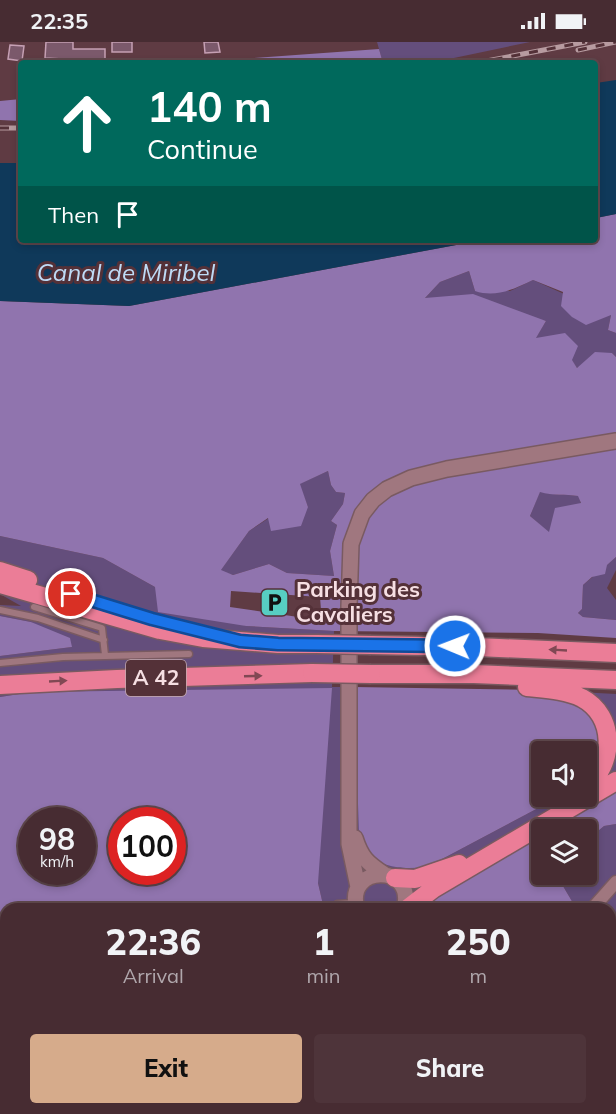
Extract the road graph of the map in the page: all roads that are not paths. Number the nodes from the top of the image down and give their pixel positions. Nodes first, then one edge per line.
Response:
1 (616, 441) edge
2 (0, 571) edge
3 (0, 584) edge
4 (34, 607) dead end
5 (0, 610) edge
6 (104, 640) junction
7 (240, 641) junction
8 (616, 653) edge
9 (189, 654) dead end
10 (105, 655) junction
11 (0, 663) edge
12 (474, 674) junction
13 (616, 680) edge
14 (0, 685) edge
15 (597, 773) edge
16 (616, 781) edge
17 (556, 807) edge
18 (349, 820) junction
19 (390, 876) junction
20 (616, 882) edge
21 (358, 887) junction
22 (356, 903) edge
23 (406, 903) edge
24 (414, 903) edge
25 (597, 903) edge

1 - 18 street
2 - 7 highway
3 - 7 highway, A 42
4 - 6 lane
5 - 6 lane
6 - 10 lane
8 -> 7 highway, A 42, bridge
9 - 10 lane
10 - 11 lane
12 - 13 highway, A 42
14 -> 12 highway, A 42, bridge
12 - 15 highway
16 - 24 highway
17 - 19 highway
18 - 19 street
18 - 21 street
19 - 21 street
19 - 23 street
20 - 25 street
21 - 22 street

